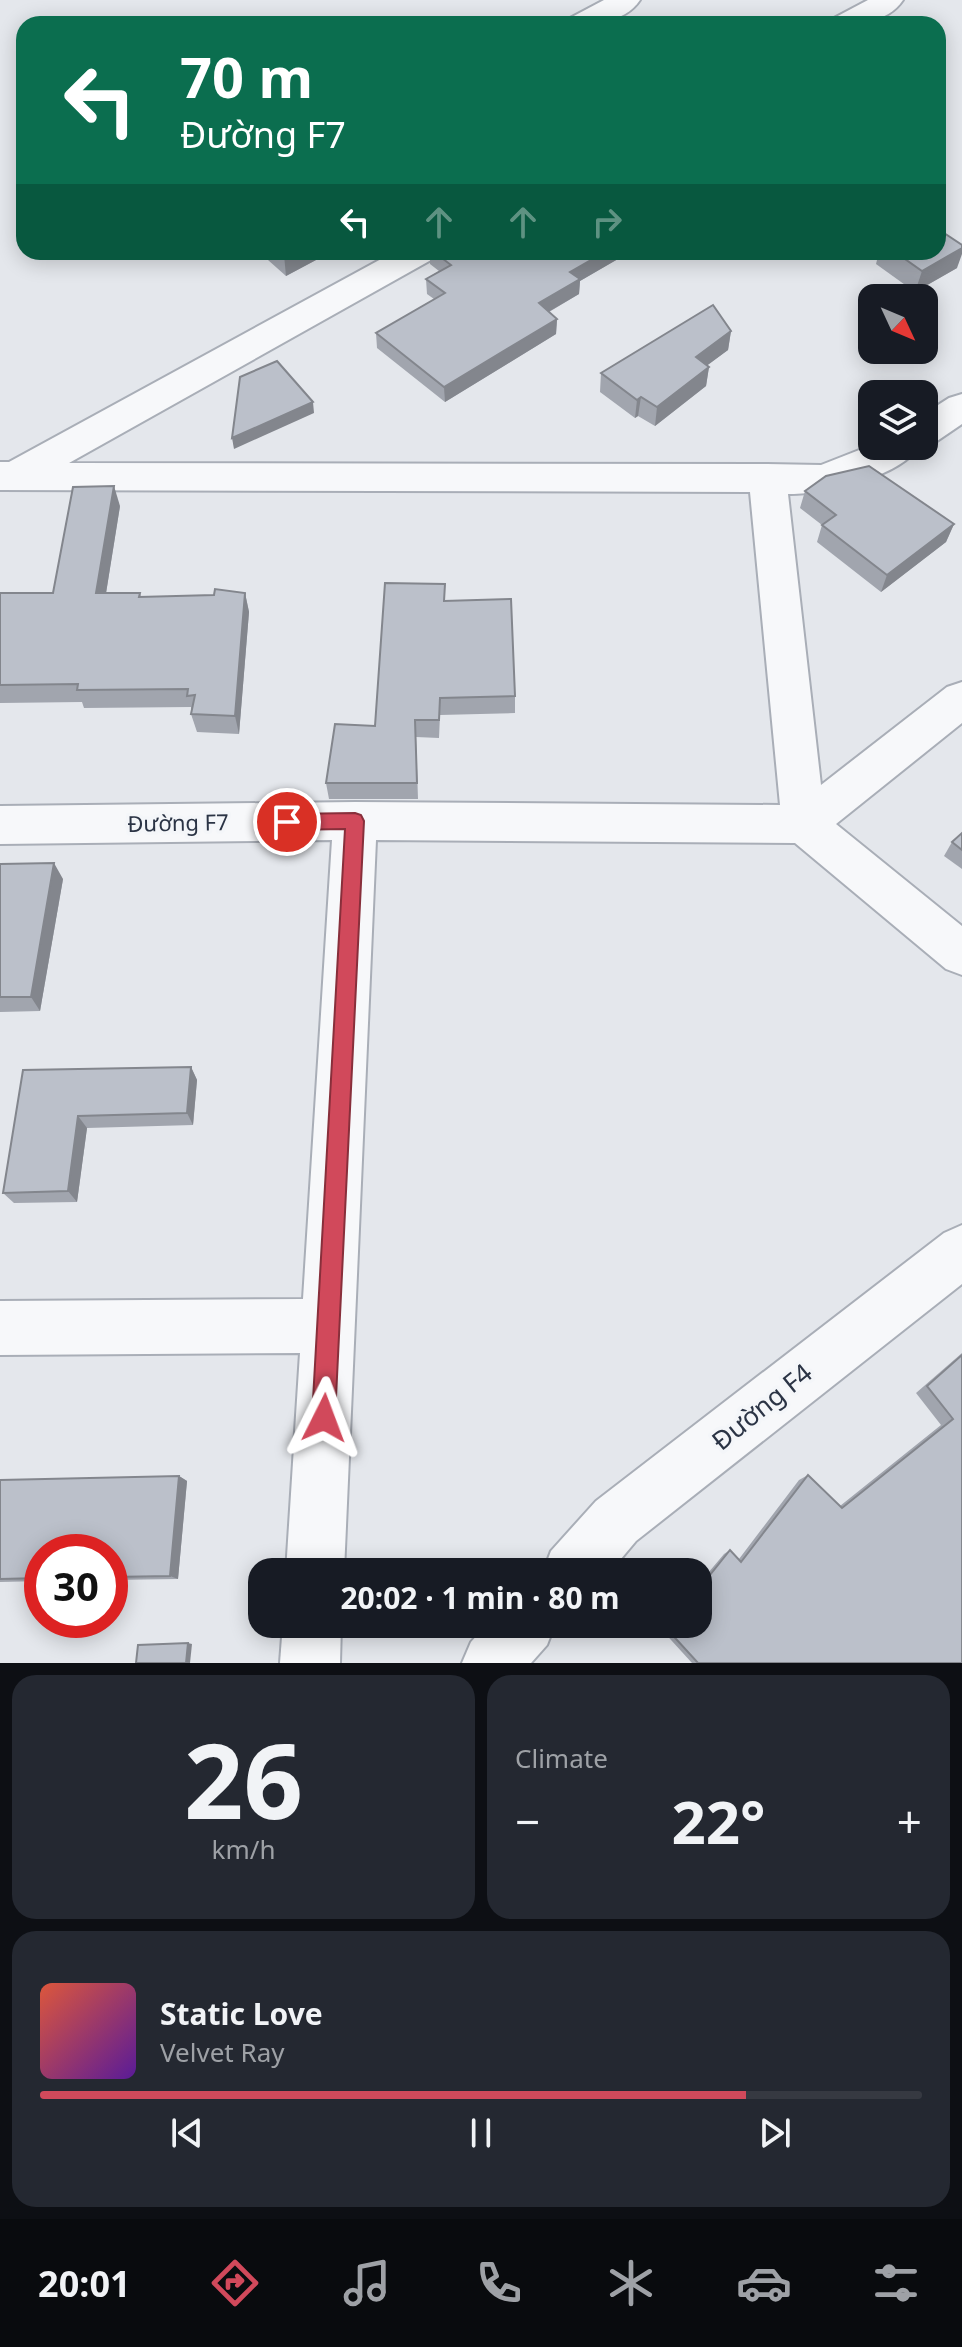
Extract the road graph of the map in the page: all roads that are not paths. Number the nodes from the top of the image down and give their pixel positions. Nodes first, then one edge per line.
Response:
1 (626, 0) edge
2 (889, 0) edge
3 (595, 16) edge
4 (859, 16) edge
5 (404, 260) edge
6 (962, 407) edge
7 (938, 423) edge
8 (870, 460) edge
9 (8, 476) edge
10 (767, 478) junction
11 (962, 699) edge
12 (355, 821) junction
13 (804, 824) junction
14 (0, 825) edge
15 (962, 954) edge
16 (962, 1251) edge
17 (329, 1326) junction
18 (0, 1328) edge
19 (316, 1558) edge
20 (584, 1558) edge
21 (311, 1638) edge
22 (514, 1638) edge
23 (310, 1663) edge
24 (492, 1663) edge

1 - 3 street
2 - 4 street
5 - 9 street
6 - 7 street
8 - 10 street
9 - 10 street
10 - 13 street
11 - 13 street
12 - 13 street, Đường F7
12 - 14 street, Đường F7
12 - 17 street
13 - 15 street
16 - 20 street, Đường F4
17 - 18 street
17 - 19 street
21 - 23 street
22 - 24 street

